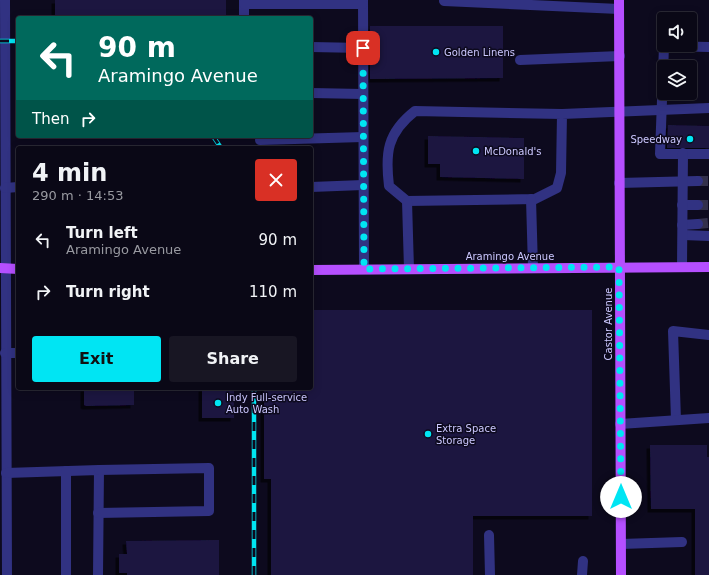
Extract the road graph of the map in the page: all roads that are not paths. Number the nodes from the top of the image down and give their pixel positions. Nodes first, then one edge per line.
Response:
1 (5, 0) edge
2 (444, 1) edge
3 (244, 2) edge
4 (363, 2) edge
5 (570, 3) edge
6 (619, 5) edge
7 (244, 16) edge
8 (709, 47) edge
9 (313, 48) edge
10 (363, 48) junction
11 (620, 56) junction
12 (520, 60) dead end
13 (313, 93) edge
14 (363, 94) junction
15 (709, 108) edge
16 (662, 109) junction
17 (620, 112) junction
18 (562, 114) junction
19 (363, 137) junction
20 (261, 141) edge
21 (2, 148) edge
22 (683, 153) junction
23 (709, 154) edge
24 (698, 181) tunnel mouth
25 (682, 182) junction
26 (619, 183) junction
27 (364, 185) junction
28 (16, 187) edge
29 (313, 187) edge
30 (5, 188) junction
31 (531, 199) junction
32 (407, 201) junction
33 (682, 205) junction
34 (698, 205) tunnel mouth
35 (698, 224) tunnel mouth
36 (683, 230) junction
37 (709, 236) edge
38 (682, 266) junction
39 (619, 267) junction
40 (709, 267) edge
41 (2, 268) edge
42 (533, 268) junction
43 (16, 269) edge
44 (364, 269) junction
45 (409, 269) junction
46 (313, 270) edge
47 (709, 335) edge
48 (16, 353) edge
49 (5, 354) junction
50 (709, 418) edge
51 (676, 420) junction
52 (620, 424) junction
53 (99, 470) junction
54 (66, 471) junction
55 (6, 473) junction
56 (98, 513) junction
57 (489, 535) dead end
58 (682, 542) dead end
59 (621, 544) junction
60 (583, 561) dead end
61 (6, 575) edge
62 (66, 575) edge
63 (98, 575) edge
64 (490, 575) edge
65 (582, 575) edge
66 (621, 575) edge

1 - 21 street
2 - 5 street
3 - 4 street
3 - 7 street
4 - 10 street
5 - 6 street
6 - 11 main road, Castor Avenue
8 - 16 street
9 - 10 street
10 - 14 street
11 - 12 street
11 - 17 main road, Castor Avenue
13 - 14 street
14 - 19 street
15 - 16 street
16 - 17 street
16 - 22 street
17 - 18 street
17 - 26 main road, Castor Avenue
18 - 31 street
18 - 32 street
19 - 20 street
19 - 27 street
21 - 30 street
22 - 23 street
22 - 25 street
24 - 25 street
25 - 26 street
25 - 33 street
26 - 39 main road, Castor Avenue
27 - 29 street
27 - 44 street
28 - 30 street
30 - 41 street
31 - 32 street
31 - 42 street
32 - 45 street
33 - 34 street
33 - 36 street
35 - 36 street
36 - 37 street
36 - 38 street
38 - 39 main road, Aramingo Avenue
38 - 40 main road, Aramingo Avenue
39 - 42 main road, Aramingo Avenue
39 - 52 main road, Castor Avenue
41 - 43 main road
41 - 49 street
42 - 45 main road, Aramingo Avenue
44 - 45 main road, Aramingo Avenue
44 - 46 main road, Aramingo Avenue
47 - 51 street
48 - 49 street
49 - 55 street
50 - 51 street
51 - 52 street
52 - 59 main road, Castor Avenue
53 - 54 street
53 - 56 street
53 - 56 street
54 - 55 street
54 - 62 street
55 - 61 street
56 - 63 street
57 - 64 street
58 - 59 street
59 - 66 main road, Castor Avenue
60 - 65 street

